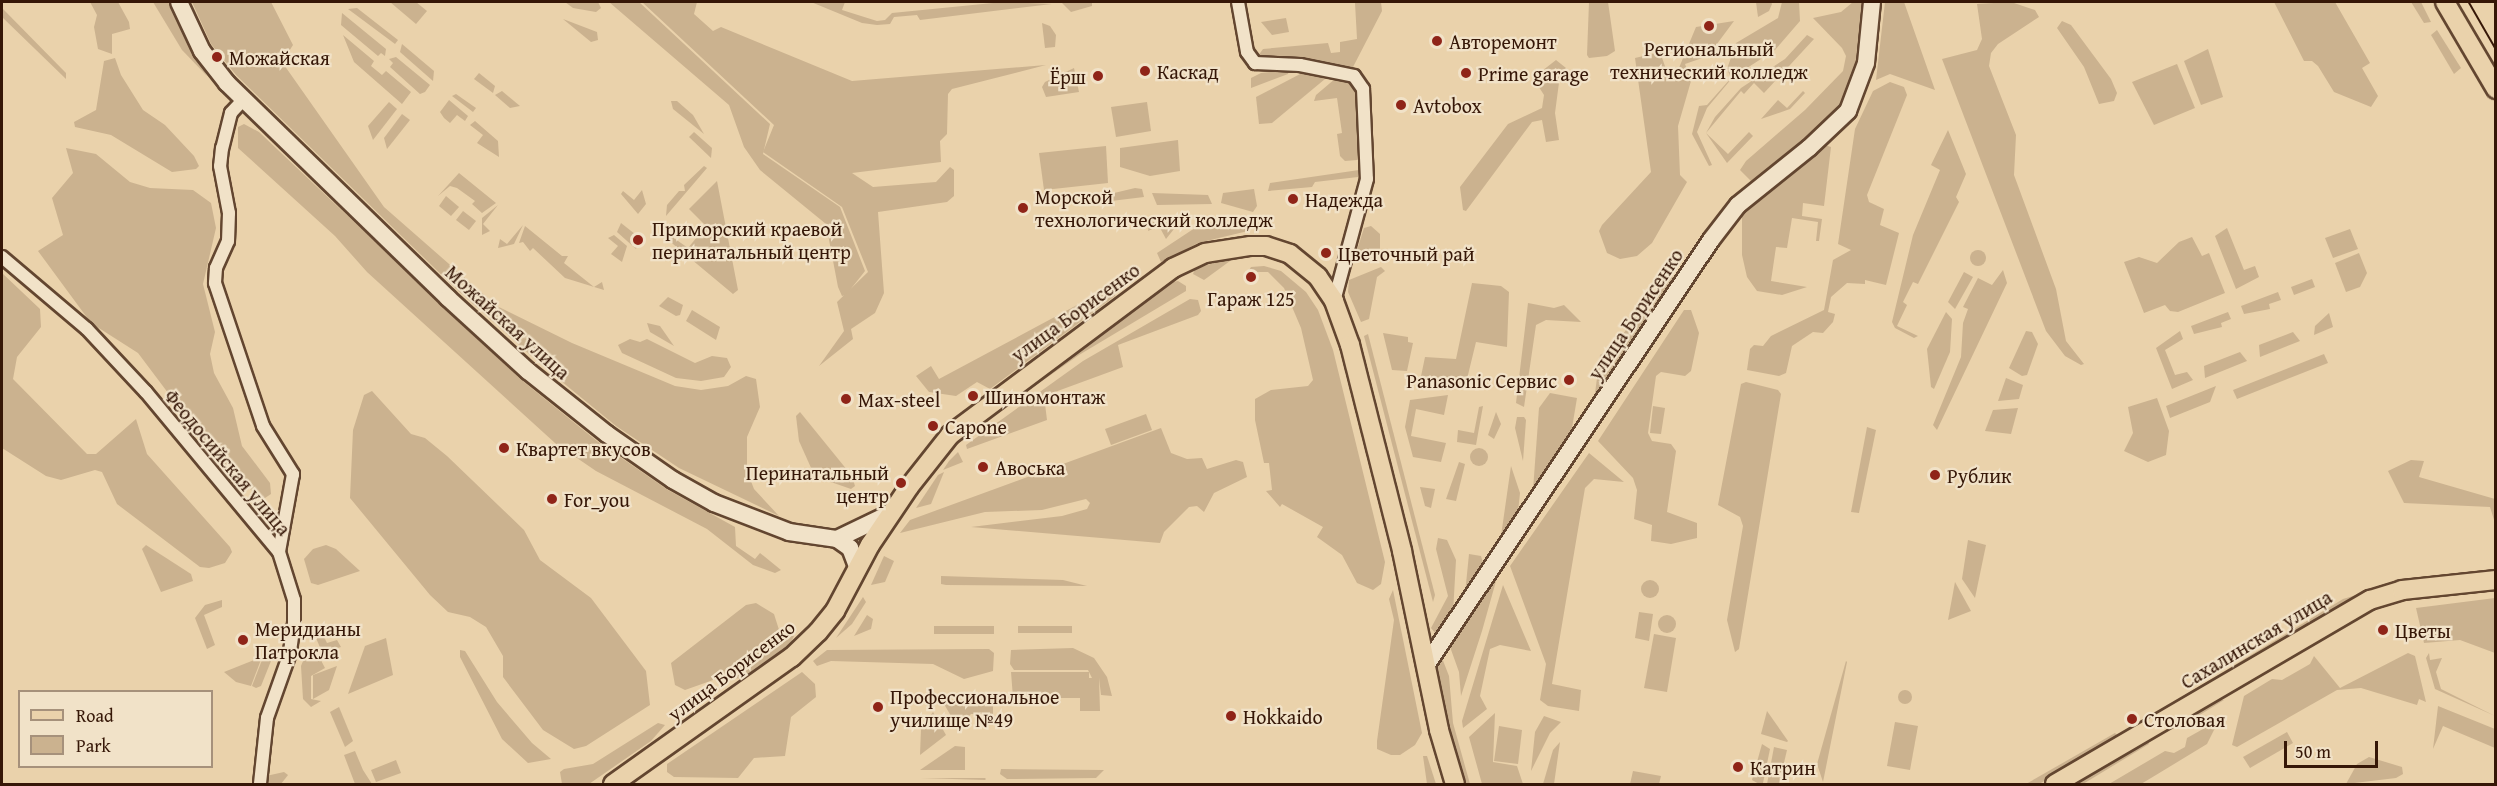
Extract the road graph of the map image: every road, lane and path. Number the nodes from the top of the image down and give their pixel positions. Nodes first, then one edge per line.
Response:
1 (179, 2) edge
2 (1238, 2) edge
3 (1872, 2) edge
4 (2445, 2) edge
5 (2496, 88) edge
6 (244, 99) junction
7 (2, 257) edge
8 (1334, 301) junction
9 (891, 513) junction
10 (837, 539) junction
11 (279, 552) junction
12 (858, 569) junction
13 (2496, 580) edge
14 (1427, 664) junction
15 (260, 784) edge
16 (613, 784) edge
17 (1455, 784) edge
18 (2055, 784) edge

1 - 6 main road, Можайская улица
2 - 8 street
3 - 14 main road, улица Борисенко
4 - 5 main road
6 - 10 main road, Можайская улица
6 - 11 street
7 - 11 street, Феодосийская улица
8 - 9 main road, улица Борисенко
8 - 14 main road, улица Борисенко
9 - 10 main road
9 - 12 main road, улица Борисенко
10 - 12 main road
11 - 15 street, Феодосийская улица
12 - 16 main road, улица Борисенко
13 - 18 main road, Сахалинская улица
14 - 17 main road, улица Борисенко

